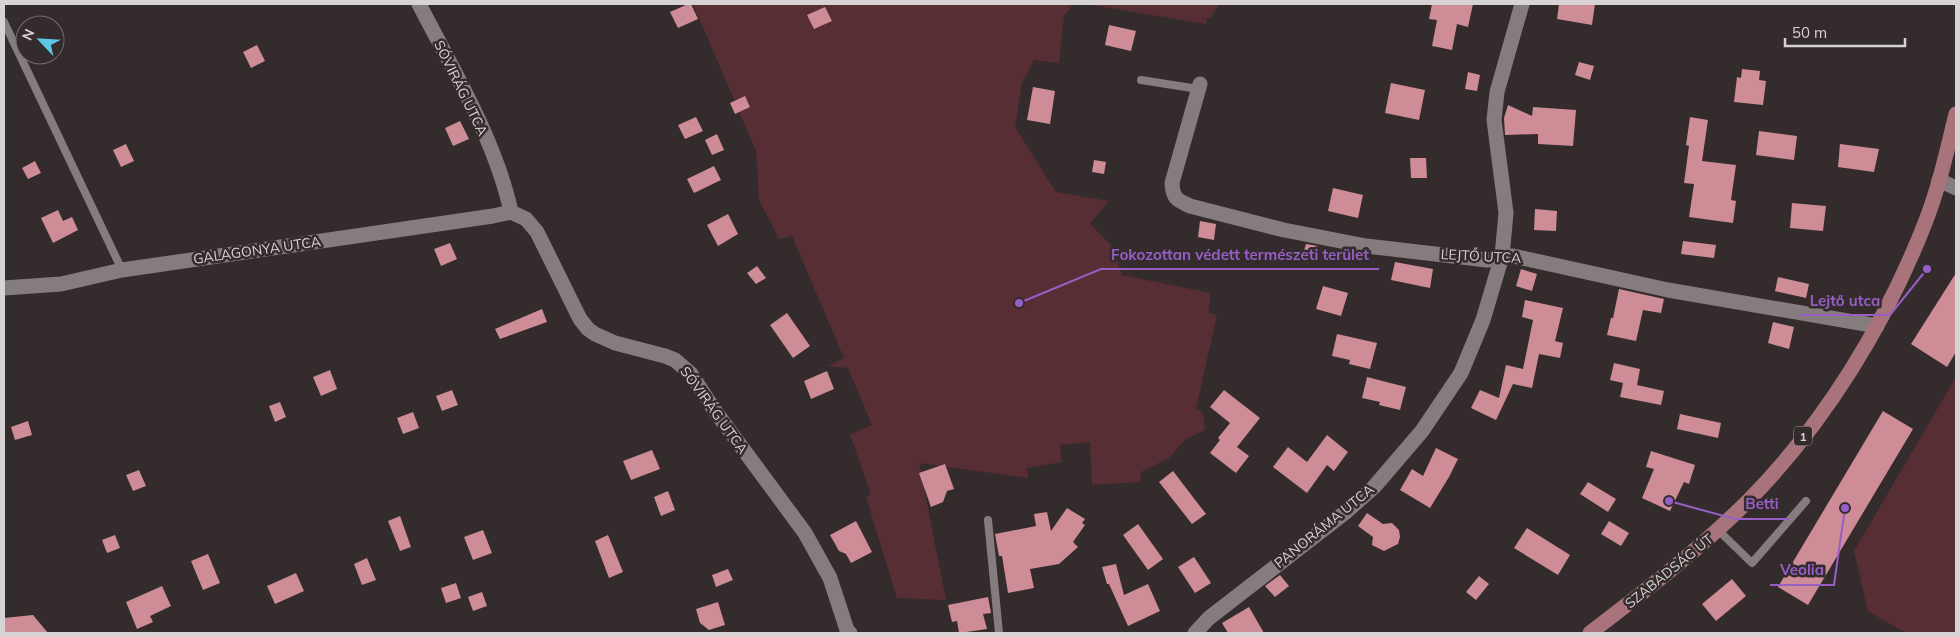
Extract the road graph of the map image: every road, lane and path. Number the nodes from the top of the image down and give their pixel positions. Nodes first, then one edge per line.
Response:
1 (419, 4) edge
2 (1522, 4) edge
3 (4, 22) edge
4 (1141, 80) dead end
5 (1199, 87) joint
6 (1956, 114) edge
7 (1939, 180) junction
8 (1956, 188) edge
9 (511, 212) junction
10 (1502, 256) junction
11 (122, 270) junction
12 (4, 288) edge
13 (1877, 326) junction
14 (1806, 501) dead end
15 (988, 520) dead end
16 (1718, 530) junction
17 (843, 632) edge
18 (999, 633) edge
19 (1195, 633) edge
20 (1590, 633) edge

1 - 9 street, SÓVIRÁG UTCA
2 - 10 street, PANORÁMA UTCA
3 - 11 lane
4 - 5 lane
5 - 10 street, LEJTŐ UTCA
6 - 7 main road, SZABADSÁG ÚT / 1
7 - 8 street
7 - 13 main road, SZABADSÁG ÚT / 1
9 - 11 street, GALAGONYA UTCA
9 - 17 street, SÓVIRÁG UTCA
10 - 13 street, LEJTŐ UTCA
10 - 19 street, PANORÁMA UTCA
11 - 12 street, GALAGONYA UTCA
13 - 16 main road, SZABADSÁG ÚT / 1
14 - 16 lane
15 - 18 lane
16 - 20 main road, SZABADSÁG ÚT / 1

